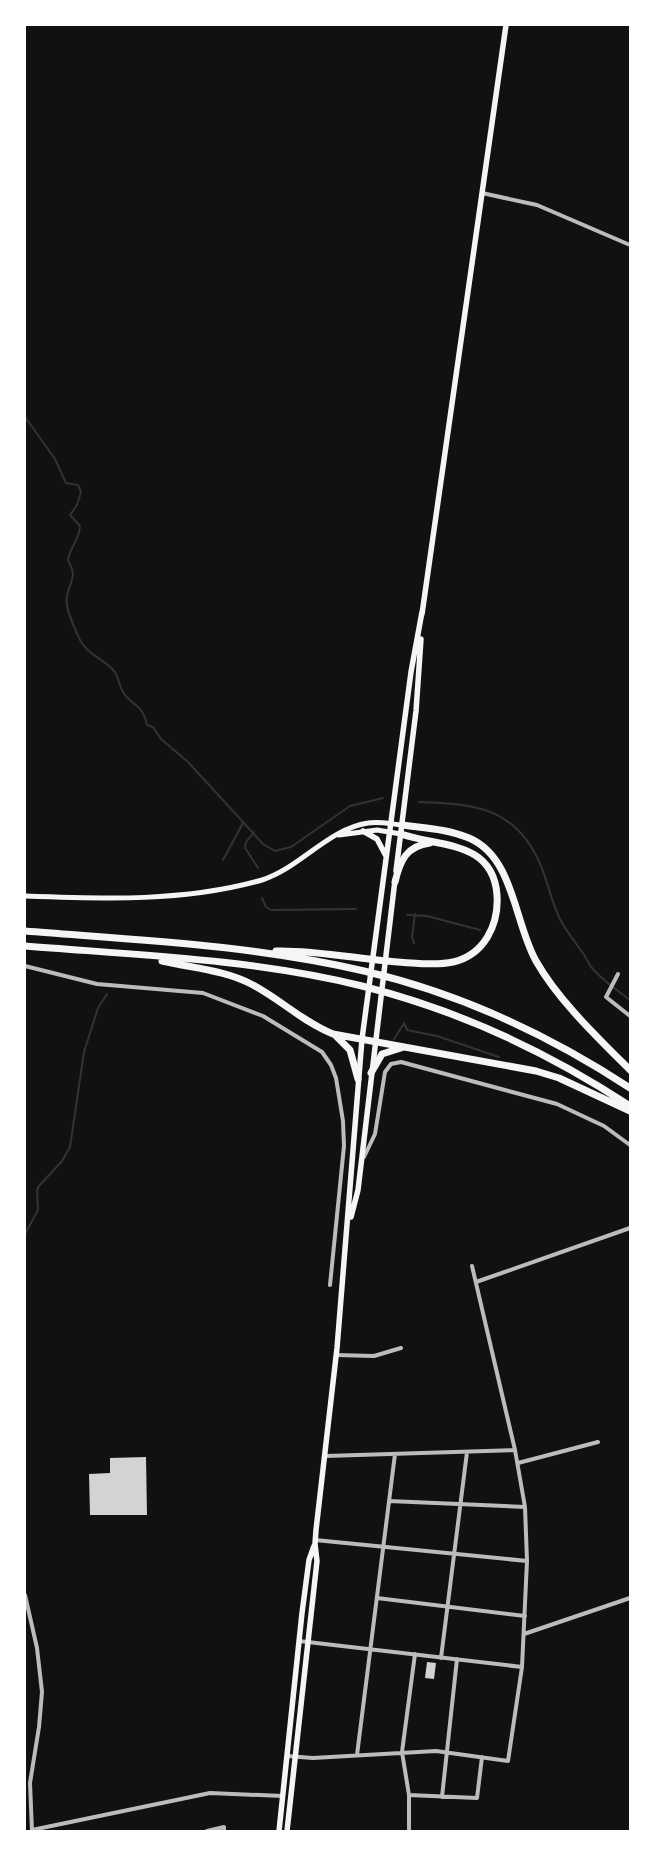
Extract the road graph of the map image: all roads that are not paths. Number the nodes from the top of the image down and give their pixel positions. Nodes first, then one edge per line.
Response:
1 (506, 25) edge
2 (482, 193) junction
3 (630, 245) edge
4 (422, 612) junction
5 (391, 824) junction
6 (402, 826) junction
7 (363, 831) junction
8 (390, 832) junction
9 (401, 834) junction
10 (338, 835) junction
11 (434, 842) junction
12 (386, 856) junction
13 (395, 882) junction
14 (25, 896) edge
15 (25, 931) edge
16 (25, 946) edge
17 (256, 952) junction
18 (137, 956) junction
19 (25, 966) edge
20 (618, 974) dead end
21 (630, 1016) edge
22 (333, 1034) junction
23 (362, 1039) junction
24 (375, 1041) junction
25 (406, 1048) junction
26 (630, 1070) edge
27 (371, 1073) junction
28 (358, 1079) junction
29 (630, 1088) edge
30 (630, 1106) edge
31 (630, 1112) edge
32 (630, 1145) edge
33 (361, 1161) junction
34 (348, 1228) junction
35 (630, 1228) edge
36 (472, 1266) dead end
37 (476, 1282) junction
38 (330, 1285) dead end
39 (401, 1348) dead end
40 (336, 1355) junction
41 (598, 1442) dead end
42 (516, 1450) junction
43 (467, 1452) junction
44 (395, 1454) junction
45 (326, 1456) junction
46 (518, 1463) junction
47 (389, 1501) junction
48 (460, 1504) junction
49 (525, 1507) junction
50 (315, 1542) junction
51 (383, 1547) junction
52 (454, 1554) junction
53 (527, 1561) junction
54 (25, 1595) edge
55 (377, 1598) junction
56 (630, 1598) edge
57 (448, 1606) junction
58 (525, 1616) junction
59 (524, 1634) junction
60 (299, 1640) junction
61 (307, 1642) junction
62 (370, 1649) junction
63 (415, 1654) junction
64 (441, 1658) junction
65 (457, 1659) junction
66 (522, 1667) junction
67 (402, 1752) junction
68 (447, 1752) junction
69 (357, 1755) junction
70 (287, 1756) junction
71 (295, 1757) junction
72 (482, 1757) junction
73 (25, 1767) edge
74 (32, 1768) junction
75 (409, 1795) junction
76 (283, 1796) junction
77 (442, 1796) junction
78 (32, 1831) edge
79 (207, 1831) edge
80 (224, 1831) edge
81 (279, 1831) edge
82 (287, 1831) edge
83 (409, 1831) edge

1 - 2 main road
2 - 3 street
2 - 4 main road
4 - 5 main road
4 - 6 main road
5 - 6 main road
5 - 8 main road
5 - 10 main road
6 - 9 main road
6 - 26 highway
7 - 8 main road
7 - 10 main road
7 - 12 main road
8 - 9 main road
8 - 12 main road
9 - 11 highway
9 - 13 main road
10 - 14 main road
11 - 13 highway
11 - 17 highway
12 - 23 main road
13 - 24 main road
15 - 17 highway
16 - 18 highway
17 - 29 highway
18 - 22 highway
18 - 30 highway
19 - 38 street
20 - 21 street
22 - 23 highway
22 - 28 highway
23 - 24 highway
23 - 28 main road
24 - 25 highway
24 - 27 main road
25 - 27 highway
25 - 31 highway
27 - 33 main road
28 - 34 main road
32 - 33 street
33 - 34 main road
34 - 40 main road
35 - 37 street
36 - 37 street
37 - 42 street
39 - 40 street
40 - 45 main road
41 - 46 street
42 - 43 street
42 - 46 street
43 - 44 street
43 - 48 street
44 - 45 street
44 - 47 street
45 - 50 main road
46 - 49 street
47 - 48 street
47 - 51 street
48 - 49 street
48 - 52 street
49 - 53 street
50 - 51 street
50 - 60 main road
50 - 61 main road
51 - 52 street
51 - 55 street
52 - 53 street
52 - 57 street
53 - 58 street
54 - 74 street
55 - 57 street
55 - 62 street
56 - 59 street
57 - 58 street
57 - 64 street
58 - 59 street
59 - 66 street
60 - 61 street
60 - 70 main road
61 - 62 street
61 - 71 main road
62 - 63 street
62 - 69 street
63 - 64 street
63 - 67 street
64 - 65 street
65 - 66 street
65 - 68 street
66 - 72 street
67 - 68 street
67 - 69 street
67 - 75 street
68 - 72 street
68 - 77 street
69 - 71 street
70 - 71 street
70 - 76 main road
71 - 82 main road
72 - 77 street
73 - 74 street
74 - 78 street
75 - 77 street
75 - 83 street
76 - 78 street
76 - 81 main road
79 - 80 street

